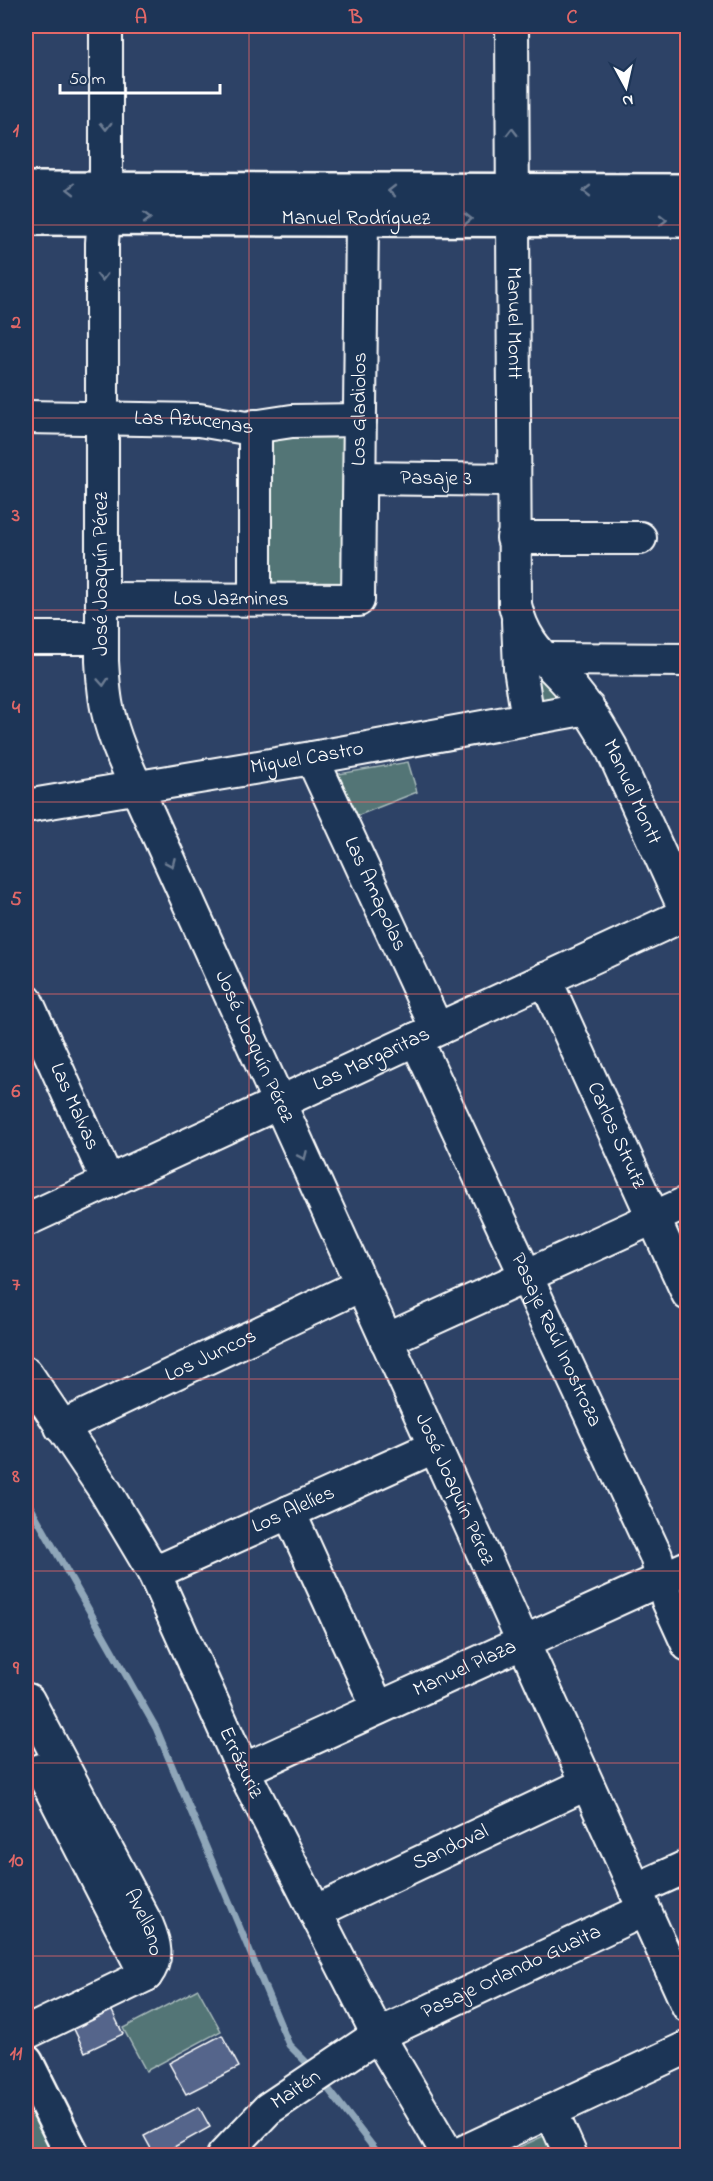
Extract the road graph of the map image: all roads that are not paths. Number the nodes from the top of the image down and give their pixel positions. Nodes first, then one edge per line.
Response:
1 (106, 26) edge
2 (512, 26) edge
3 (26, 189) edge
4 (687, 191) edge
5 (104, 204) junction
6 (512, 205) junction
7 (26, 218) edge
8 (362, 219) junction
9 (687, 220) edge
10 (26, 417) edge
11 (102, 418) junction
12 (360, 420) junction
13 (255, 426) junction
14 (360, 478) junction
15 (513, 480) junction
16 (513, 538) junction
17 (640, 538) dead end
18 (102, 598) junction
19 (255, 599) junction
20 (358, 600) joint
21 (519, 620) junction
22 (26, 638) edge
23 (102, 638) junction
24 (544, 659) junction
25 (687, 660) edge
26 (588, 708) junction
27 (528, 719) junction
28 (312, 758) junction
29 (137, 788) junction
30 (26, 806) edge
31 (687, 915) edge
32 (545, 979) junction
33 (26, 1000) edge
34 (426, 1034) junction
35 (279, 1103) junction
36 (108, 1182) junction
37 (687, 1202) edge
38 (653, 1218) junction
39 (26, 1220) edge
40 (526, 1276) junction
41 (361, 1285) junction
42 (687, 1294) edge
43 (386, 1340) junction
44 (26, 1373) edge
45 (62, 1426) junction
46 (434, 1446) junction
47 (289, 1512) junction
48 (154, 1573) junction
49 (674, 1573) edge
50 (522, 1643) junction
51 (687, 1645) edge
52 (27, 1701) edge
53 (378, 1708) junction
54 (26, 1740) edge
55 (243, 1770) junction
56 (586, 1784) junction
57 (687, 1866) edge
58 (639, 1900) junction
59 (315, 1912) junction
60 (146, 1975) junction
61 (687, 2006) edge
62 (26, 2033) edge
63 (378, 2035) junction
64 (687, 2047) edge
65 (26, 2062) edge
66 (33, 2095) edge
67 (551, 2111) junction
68 (233, 2151) edge
69 (73, 2156) edge
70 (449, 2156) edge
71 (455, 2156) edge
72 (571, 2156) edge

1 -> 5 street, José Joaquín Pérez
6 -> 2 street, Manuel Montt
5 -> 3 main road, Manuel Rodríguez
4 -> 6 main road, Manuel Rodríguez
6 -> 5 main road, Manuel Rodríguez
5 - 7 main road, Manuel Rodríguez
5 -> 8 main road, Manuel Rodríguez
5 -> 11 street, José Joaquín Pérez
8 -> 6 main road, Manuel Rodríguez
6 -> 9 main road, Manuel Rodríguez
6 - 15 street, Manuel Montt
8 - 12 street, Los Gladiolos
10 - 11 street, Las Azucenas
11 - 13 street, Las Azucenas
11 - 18 street, José Joaquín Pérez
12 - 13 street, Las Azucenas
12 - 14 street, Los Gladiolos
13 - 19 street
14 - 15 street, Pasaje 3
14 - 20 street, Los Gladiolos
15 - 16 street, Manuel Montt
16 - 17 street
16 - 21 street, Manuel Montt
18 - 19 street, Los Jazmines
18 - 23 street, José Joaquín Pérez
19 - 20 street, Los Jazmines
21 - 24 street, Manuel Montt
21 - 27 street, Manuel Montt
22 - 23 street
23 -> 29 street, José Joaquín Pérez
24 - 25 street
24 - 26 street, Manuel Montt
26 - 27 street, Miguel Castro
26 - 31 street, Manuel Montt
27 - 28 street, Miguel Castro
28 - 29 street, Miguel Castro
28 - 34 street, Las Amapolas
29 - 30 street, Miguel Castro
29 -> 35 street, José Joaquín Pérez
31 - 32 street, Las Margaritas
32 - 34 street, Las Margaritas
32 - 38 street, Carlos Strutz
33 - 36 street, Las Malvas
34 - 35 street, Las Margaritas
34 - 40 street, Pasaje Raúl Inostroza
35 - 36 street, Las Margaritas
35 -> 41 street, José Joaquín Pérez
36 - 39 street, Las Margaritas
37 - 38 street
38 - 40 street
38 - 42 street, Carlos Strutz
40 - 43 street
40 - 49 street, Pasaje Raúl Inostroza
41 - 43 street, José Joaquín Pérez
41 - 45 street, Los Juncos
43 - 46 street, José Joaquín Pérez
44 - 45 street, Errázuriz
45 - 48 street, Errázuriz
46 - 47 street, Los Alelíes
46 - 50 street, José Joaquín Pérez
47 - 48 street, Los Alelíes
47 - 53 street
48 - 55 street, Errázuriz
49 - 50 street, Manuel Plaza
49 - 51 street, Pasaje Raúl Inostroza
50 - 53 street, Manuel Plaza
50 - 56 street, José Joaquín Pérez
52 - 60 street, Avellano
53 - 55 street, Manuel Plaza
54 - 60 street, Avellano
55 - 59 street, Errázuriz
56 - 58 street, José Joaquín Pérez
56 - 59 street, Sandoval
57 - 58 street, Pasaje Orlando Guaita
58 - 61 street, José Joaquín Pérez
58 - 63 street, Pasaje Orlando Guaita
59 - 63 street, Errázuriz
60 - 62 street
63 - 68 street, Maitén
63 - 70 street, Errázuriz
64 - 67 street
65 - 66 main road
66 - 69 main road
67 - 71 street
67 - 72 street

